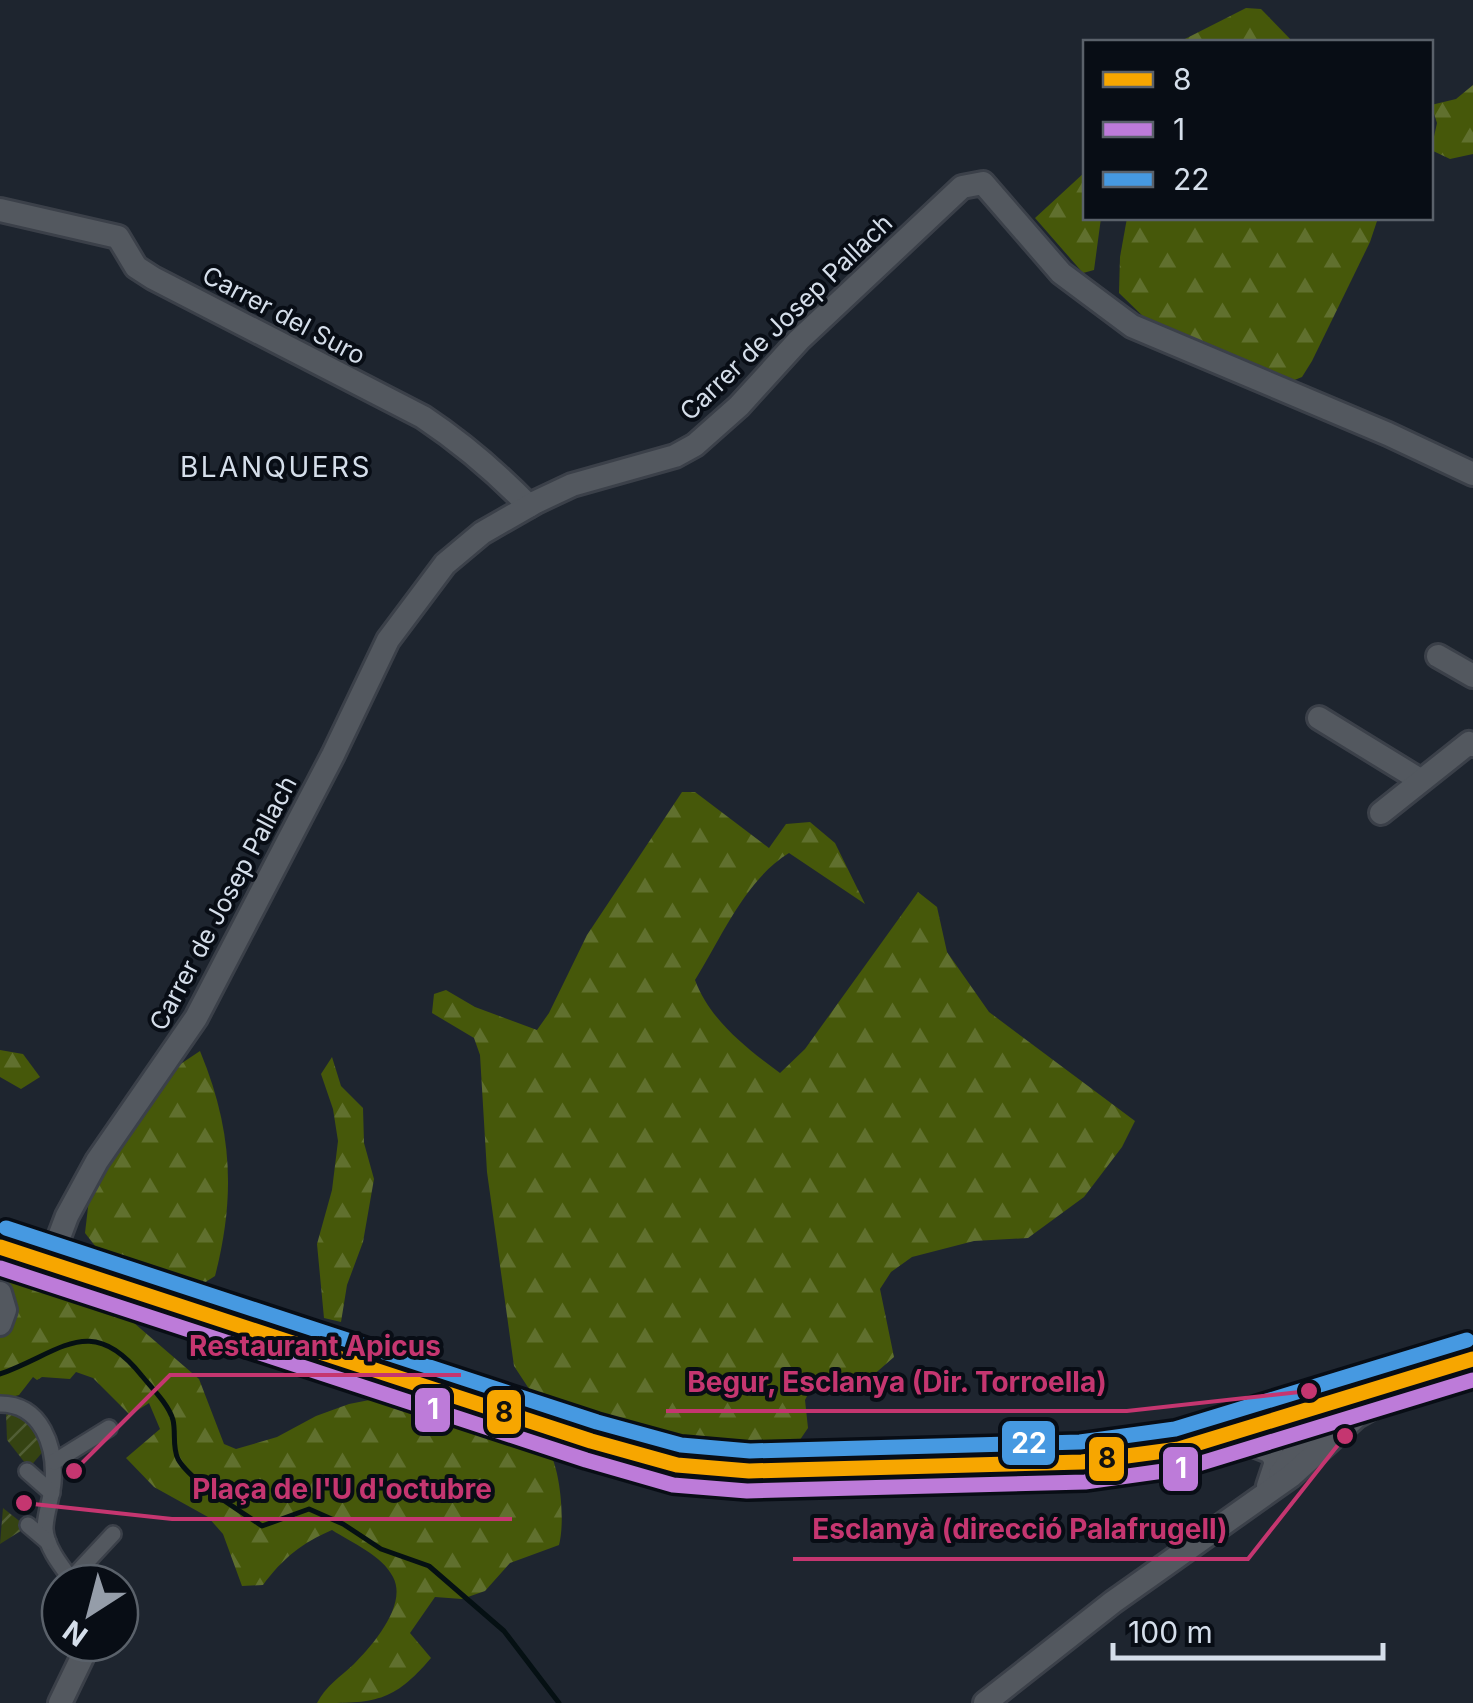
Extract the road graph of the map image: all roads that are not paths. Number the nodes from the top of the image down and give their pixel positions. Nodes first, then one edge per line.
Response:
1 (0, 210) edge
2 (1473, 474) edge
3 (529, 506) junction
4 (1438, 656) dead end
5 (1473, 676) edge
6 (1319, 718) dead end
7 (1472, 741) edge
8 (1420, 780) junction
9 (1381, 813) dead end
10 (0, 1247) edge
11 (50, 1261) junction
12 (0, 1293) edge
13 (0, 1324) edge
14 (1473, 1358) edge
15 (1439, 1369) junction
16 (1342, 1398) junction
17 (0, 1404) edge
18 (1282, 1416) junction
19 (1311, 1421) junction
20 (109, 1428) dead end
21 (1214, 1438) junction
22 (1322, 1445) junction
23 (41, 1466) junction
24 (1265, 1492) junction
25 (52, 1493) junction
26 (28, 1525) dead end
27 (113, 1534) dead end
28 (48, 1542) junction
29 (61, 1563) edge
30 (88, 1563) edge
31 (80, 1663) edge
32 (60, 1703) edge
33 (985, 1703) edge

1 - 3 street, Carrer del Suro
2 - 3 street, Carrer de Josep Pallach
3 - 11 street, Carrer de Josep Pallach
4 - 5 street
6 - 8 street
7 - 8 street
8 - 9 street
10 - 11 street
11 - 21 street
12 - 13 street
14 - 15 street
15 - 16 street
15 - 22 street
16 - 18 street
16 - 19 street
17 - 23 street
18 - 19 street
18 - 21 street
19 - 22 street
19 - 24 street
20 - 23 street
21 - 24 street
22 - 24 street
23 - 25 street
23 - 25 street
24 - 33 street
25 - 28 street
26 - 28 street
27 - 30 street
28 - 29 street
31 - 32 street

